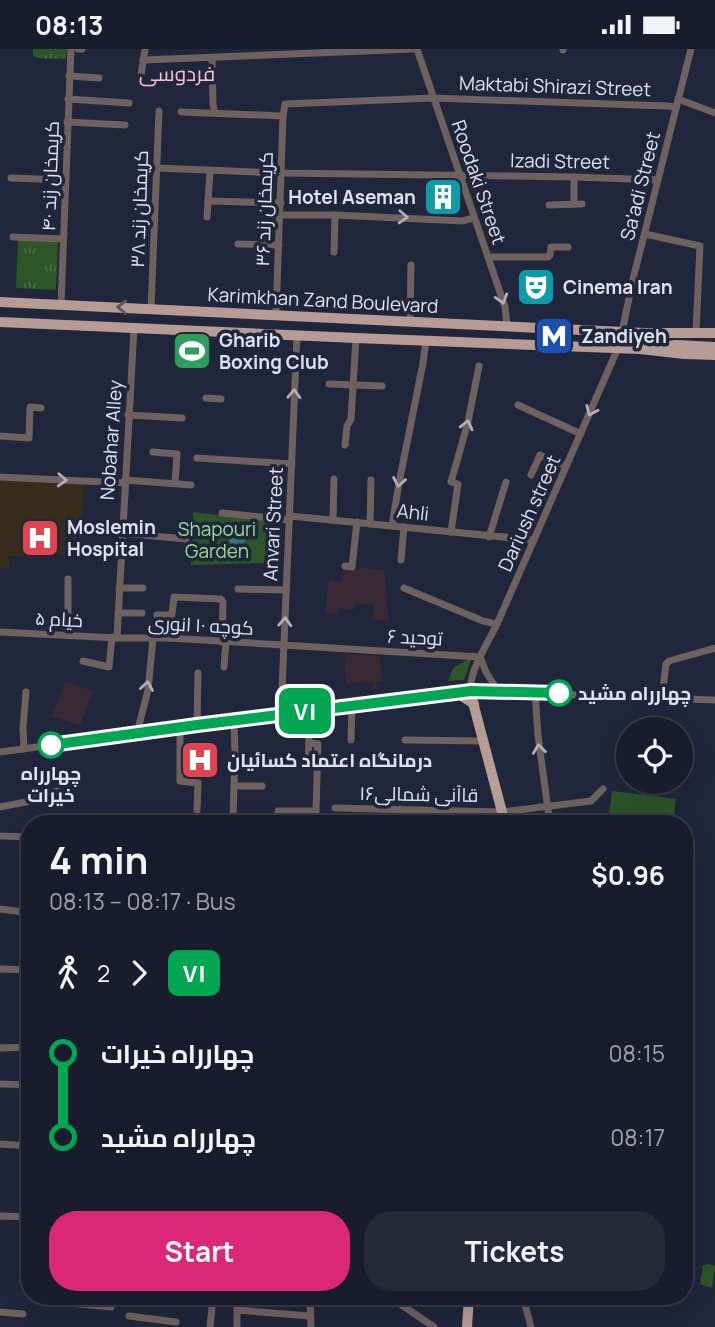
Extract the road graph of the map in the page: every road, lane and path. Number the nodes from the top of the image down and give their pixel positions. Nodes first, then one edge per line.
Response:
1 (71, 49) edge
2 (145, 49) edge
3 (415, 49) edge
4 (691, 49) edge
5 (314, 51) edge
6 (345, 51) edge
7 (300, 52) edge
8 (212, 58) junction
9 (143, 60) junction
10 (141, 75) dead end
11 (69, 76) junction
12 (99, 78) dead end
13 (433, 98) junction
14 (68, 99) junction
15 (129, 103) dead end
16 (677, 103) junction
17 (285, 104) joint
18 (159, 111) dead end
19 (181, 112) dead end
20 (715, 113) edge
21 (215, 114) junction
22 (283, 116) junction
23 (67, 122) junction
24 (125, 125) dead end
25 (156, 168) junction
26 (209, 171) junction
27 (282, 173) junction
28 (460, 176) junction
29 (574, 177) junction
30 (11, 178) dead end
31 (65, 180) junction
32 (658, 180) junction
33 (208, 201) junction
34 (281, 204) junction
35 (549, 205) dead end
36 (281, 215) junction
37 (335, 215) junction
38 (207, 218) dead end
39 (474, 218) junction
40 (645, 234) junction
41 (13, 237) dead end
42 (64, 239) junction
43 (238, 244) dead end
44 (279, 245) junction
45 (568, 247) dead end
46 (334, 252) dead end
47 (489, 257) junction
48 (411, 265) dead end
49 (0, 302) edge
50 (61, 305) junction
51 (151, 309) junction
52 (276, 315) junction
53 (405, 321) junction
54 (0, 322) edge
55 (507, 326) junction
56 (134, 328) junction
57 (622, 332) junction
58 (696, 332) junction
59 (645, 333) junction
60 (715, 333) edge
61 (297, 335) junction
62 (356, 338) junction
63 (399, 339) junction
64 (426, 341) junction
65 (715, 341) edge
66 (715, 347) edge
67 (618, 348) junction
68 (640, 349) junction
69 (715, 355) edge
70 (223, 363) dead end
71 (234, 364) dead end
72 (479, 366) dead end
73 (329, 384) dead end
74 (354, 384) junction
75 (382, 386) dead end
76 (206, 398) dead end
77 (221, 399) dead end
78 (518, 405) dead end
79 (41, 408) dead end
80 (128, 415) junction
81 (182, 418) dead end
82 (581, 434) junction
83 (0, 436) edge
84 (345, 445) dead end
85 (153, 452) dead end
86 (198, 458) dead end
87 (292, 464) junction
88 (566, 466) junction
89 (531, 475) dead end
90 (0, 477) edge
91 (334, 479) dead end
92 (371, 479) dead end
93 (125, 481) junction
94 (506, 482) dead end
95 (175, 483) junction
96 (191, 485) dead end
97 (222, 513) dead end
98 (289, 518) junction
99 (333, 519) junction
100 (357, 522) junction
101 (370, 524) junction
102 (392, 526) junction
103 (404, 527) junction
104 (121, 533) junction
105 (451, 533) junction
106 (489, 537) junction
107 (186, 539) dead end
108 (534, 540) junction
109 (401, 560) dead end
110 (345, 566) dead end
111 (68, 579) dead end
112 (119, 587) junction
113 (143, 588) dead end
114 (404, 588) dead end
115 (239, 589) dead end
116 (286, 590) junction
117 (118, 613) junction
118 (142, 613) dead end
119 (157, 615) dead end
120 (171, 615) junction
121 (498, 624) junction
122 (0, 632) edge
123 (68, 635) junction
124 (114, 637) junction
125 (169, 638) junction
126 (153, 639) junction
127 (224, 642) junction
128 (283, 645) junction
129 (715, 648) edge
130 (347, 649) joint
131 (480, 657) junction
132 (83, 661) dead end
133 (225, 667) dead end
134 (198, 673) dead end
135 (471, 691) junction
136 (498, 691) junction
137 (26, 692) dead end
138 (456, 692) junction
139 (535, 692) junction
140 (662, 697) junction
141 (715, 700) edge
142 (474, 704) junction
143 (352, 705) junction
144 (310, 711) junction
145 (281, 714) junction
146 (234, 720) junction
147 (197, 725) junction
148 (180, 727) junction
149 (137, 733) junction
150 (351, 740) dead end
151 (405, 740) dead end
152 (483, 741) junction
153 (309, 743) junction
154 (24, 749) junction
155 (0, 752) edge
156 (280, 765) dead end
157 (234, 786) junction
158 (261, 786) dead end
159 (58, 791) dead end
160 (600, 793) dead end
161 (548, 805) junction
162 (0, 807) edge
163 (335, 808) dead end
164 (197, 810) dead end
165 (278, 811) dead end
166 (502, 812) junction
167 (235, 815) edge
168 (549, 815) edge
169 (0, 836) edge
170 (21, 837) edge
171 (0, 909) edge
172 (21, 912) edge
173 (0, 969) edge
174 (21, 970) edge
175 (21, 1047) edge
176 (0, 1048) edge
177 (0, 1084) edge
178 (21, 1085) edge
179 (0, 1144) edge
180 (21, 1145) edge
181 (0, 1216) edge
182 (21, 1217) edge
183 (103, 1305) edge
184 (212, 1305) edge
185 (237, 1305) edge
186 (310, 1305) edge
187 (402, 1305) edge
188 (468, 1305) edge
189 (525, 1305) edge
190 (111, 1307) dead end
191 (237, 1310) junction
192 (0, 1312) edge
193 (23, 1314) dead end
194 (310, 1316) junction
195 (129, 1317) dead end
196 (141, 1318) junction
197 (176, 1322) dead end
198 (140, 1327) edge
199 (210, 1327) edge
200 (237, 1327) edge
201 (311, 1327) edge
202 (434, 1327) edge
203 (467, 1327) edge
204 (531, 1327) edge

1 - 11 street, کریمخان زند ۴۰
2 - 9 street
3 - 6 street
3 - 13 street, Roodaki Street
4 - 16 street, Sa'adi Street
5 - 6 street
5 - 7 street
7 - 8 street
8 - 9 street
8 - 21 street
9 - 10 street
11 - 12 street
11 - 14 street, کریمخان زند ۴۰
13 - 16 street, Maktabi Shirazi Street
13 - 17 street, Maktabi Shirazi Street
13 - 28 street, Roodaki Street
14 - 15 street
14 - 23 street, کریمخان زند ۴۰
16 - 20 street, Maktabi Shirazi Street
16 - 32 street, Sa'adi Street
17 - 22 street, کریمخان زند ۳۶
18 - 25 street, کریمخان زند ۳۸
19 - 21 street
21 - 22 street
22 - 27 street, کریمخان زند ۳۶
23 - 24 street
23 - 31 street, کریمخان زند ۴۰
25 - 26 street, Izadi Street
25 - 51 street, کریمخان زند ۳۸
26 - 27 street, Izadi Street
26 - 33 street
27 - 28 street, Izadi Street
27 - 34 street, کریمخان زند ۳۶
28 - 29 street, Izadi Street
28 - 39 street, Roodaki Street
29 - 32 street, Izadi Street
29 - 35 street
30 - 31 street
31 - 42 street, کریمخان زند ۴۰
32 - 40 street, Sa'adi Street
33 - 34 street
33 - 38 street
34 - 36 street, کریمخان زند ۳۶
36 - 37 street
36 - 44 street, کریمخان زند ۳۶
37 -> 39 street
37 - 46 street
39 - 47 street, Roodaki Street
40 - 57 street, Sa'adi Street
40 - 58 street
41 - 42 street
42 - 50 street, کریمخان زند ۴۰
43 - 44 street
44 - 52 street, کریمخان زند ۳۶
45 - 47 street
47 -> 55 street, Roodaki Street
48 - 53 street
49 - 50 main road, Karimkhan Zand Boulevard
51 -> 50 main road, Karimkhan Zand Boulevard
51 - 52 main road, Karimkhan Zand Boulevard
52 - 53 main road, Karimkhan Zand Boulevard
53 - 55 main road, Karimkhan Zand Boulevard
53 - 63 main road
54 - 56 main road, Karimkhan Zand Boulevard
55 - 57 main road, Karimkhan Zand Boulevard
56 - 61 main road, Karimkhan Zand Boulevard
56 - 80 street, Nobahar Alley
57 - 59 main road, Karimkhan Zand Boulevard
58 - 59 main road, Karimkhan Zand Boulevard
58 - 60 main road, Karimkhan Zand Boulevard
59 - 65 main road, Karimkhan Zand Boulevard
61 - 62 main road, Karimkhan Zand Boulevard
87 -> 61 street, Anvari Street
62 - 63 main road, Karimkhan Zand Boulevard
62 - 74 street
63 - 64 main road, Karimkhan Zand Boulevard
64 - 67 main road, Karimkhan Zand Boulevard
64 -> 102 street
66 - 68 main road, Karimkhan Zand Boulevard
67 - 68 main road, Karimkhan Zand Boulevard
67 -> 82 street, Dariush street
68 - 69 main road, Karimkhan Zand Boulevard
70 - 71 street
105 -> 72 street
73 - 74 street
74 - 75 street
74 - 84 street
76 - 77 street
78 - 82 street
79 - 83 street
80 - 81 street
80 - 93 street, Nobahar Alley
82 - 88 street, Dariush street
85 - 95 street
86 - 87 street
87 - 98 street, Anvari Street
88 - 89 street
88 - 108 street, Dariush street
90 -> 93 street
91 - 99 street
92 - 101 street
93 - 95 street
93 - 104 street, Nobahar Alley
94 - 106 street
95 - 96 street
97 - 98 street, Ahli
98 - 99 street, Ahli
98 - 116 street, Anvari Street
99 - 100 street, Ahli
100 - 101 street, Ahli
100 - 110 street
101 - 102 street, Ahli
102 - 103 street, Ahli
103 - 105 street, Ahli
103 - 109 street
104 - 107 street
104 - 112 street, Nobahar Alley
105 - 106 street, Ahli
106 - 108 street, Ahli
108 - 121 street, Dariush street
111 - 123 street
112 - 113 street
112 - 117 street, Nobahar Alley
114 - 121 street
115 - 116 street
128 -> 116 street, Anvari Street
117 - 118 street
117 - 124 street, Nobahar Alley
119 - 120 street
120 - 125 street
120 - 127 street
121 - 131 street, Dariush street
122 - 123 street, ۵ خیام
123 - 124 street, ۵ خیام
124 - 126 street, کوچه ۱۰ انوری
124 - 132 street, Nobahar Alley
125 - 126 street, کوچه ۱۰ انوری
125 - 127 street, کوچه ۱۰ انوری
149 -> 126 street
127 - 128 street, کوچه ۱۰ انوری
127 - 133 street
128 - 130 street, کوچه ۱۰ انوری
128 - 145 street, Anvari Street
129 - 140 street
130 - 131 street, ۶ توحید
131 - 135 street, Dariush street
131 - 136 street
134 - 147 street
135 - 136 street
135 - 138 street
135 - 142 main road
136 - 139 street
137 - 154 street
138 - 142 main road
138 - 143 street
139 - 140 street
161 -> 139 street
140 - 141 street
142 - 152 main road
143 - 144 street
143 - 150 street
144 - 145 street
144 - 153 street
145 - 146 street
146 - 147 street
146 - 157 street
147 - 148 street
148 - 149 street
148 - 164 street
149 - 154 street
151 - 152 street
152 - 166 main road
153 - 156 street
153 - 165 street
154 - 155 street
157 - 158 street
157 - 167 street
159 - 162 street
160 - 161 street, قاآنی شمالی۱۶
161 - 166 street, قاآنی شمالی۱۶
161 - 168 street
163 - 166 street, قاآنی شمالی۱۶
169 - 170 street
171 - 172 street
173 - 174 street
175 - 176 street
177 - 178 street
179 - 180 street
181 - 182 street
183 - 190 street
184 - 199 street
185 - 191 street
186 - 194 street
187 - 202 street
188 - 203 main road
189 - 204 street
191 - 194 street
191 - 200 street
192 - 193 street
194 - 201 street
195 - 196 street
196 - 197 street
196 - 198 street

